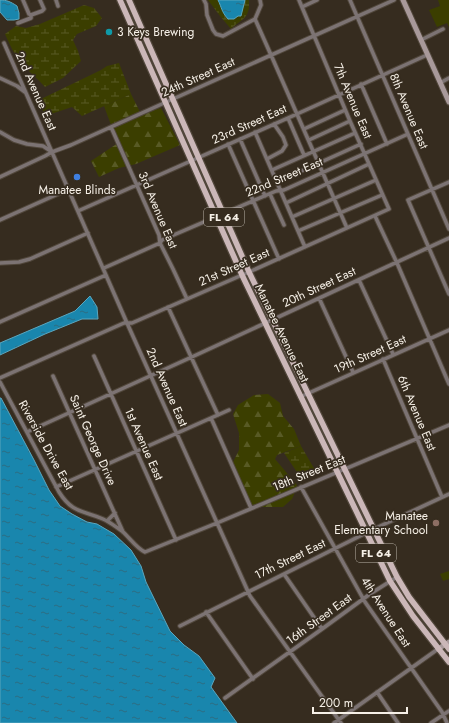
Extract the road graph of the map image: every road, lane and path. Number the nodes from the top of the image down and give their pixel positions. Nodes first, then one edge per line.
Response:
1 (23, 0) edge
2 (40, 0) edge
3 (56, 0) edge
4 (120, 0) edge
5 (129, 0) edge
6 (204, 0) edge
7 (260, 0) edge
8 (299, 0) edge
9 (317, 0) edge
10 (350, 0) edge
11 (394, 0) edge
12 (403, 0) edge
13 (58, 6) dead end
14 (302, 7) junction
15 (31, 15) junction
16 (357, 16) junction
17 (255, 20) junction
18 (18, 23) dead end
19 (443, 29) dead end
20 (314, 36) junction
21 (421, 40) junction
22 (4, 43) dead end
23 (271, 55) junction
24 (427, 55) junction
25 (383, 74) junction
26 (0, 78) edge
27 (449, 78) edge
28 (440, 83) junction
29 (361, 84) junction
30 (26, 93) junction
31 (339, 95) junction
32 (173, 99) junction
33 (165, 102) junction
34 (449, 102) edge
35 (346, 110) junction
36 (297, 114) junction
37 (288, 118) junction
38 (350, 121) junction
39 (274, 124) junction
40 (111, 128) junction
41 (304, 129) junction
42 (0, 132) edge
43 (255, 132) junction
44 (355, 133) junction
45 (408, 134) junction
46 (240, 139) junction
47 (308, 140) junction
48 (228, 144) junction
49 (361, 144) junction
50 (387, 144) junction
51 (314, 151) junction
52 (52, 152) junction
53 (365, 154) junction
54 (304, 156) junction
55 (198, 157) junction
56 (267, 159) junction
57 (190, 161) junction
58 (319, 163) junction
59 (369, 164) junction
60 (272, 170) junction
61 (323, 172) junction
62 (0, 177) edge
63 (376, 180) junction
64 (277, 182) junction
65 (449, 182) edge
66 (136, 184) junction
67 (327, 184) junction
68 (69, 189) junction
69 (431, 189) junction
70 (280, 191) junction
71 (270, 194) junction
72 (382, 195) junction
73 (265, 196) junction
74 (334, 198) junction
75 (253, 201) junction
76 (286, 203) junction
77 (389, 209) joint
78 (78, 210) junction
79 (340, 213) junction
80 (223, 214) junction
81 (375, 216) junction
82 (292, 217) junction
83 (216, 218) junction
84 (0, 220) edge
85 (284, 226) dead end
86 (347, 228) junction
87 (449, 229) edge
88 (298, 231) junction
89 (88, 233) junction
90 (449, 238) edge
91 (160, 243) junction
92 (305, 247) junction
93 (429, 247) junction
94 (279, 259) junction
95 (0, 263) edge
96 (397, 263) junction
97 (104, 268) junction
98 (249, 272) junction
99 (106, 275) junction
100 (242, 275) junction
101 (359, 280) junction
102 (449, 294) edge
103 (319, 298) junction
104 (187, 299) junction
105 (168, 307) junction
106 (272, 320) junction
107 (0, 322) edge
108 (128, 323) junction
109 (264, 324) junction
110 (449, 330) edge
111 (429, 339) junction
112 (393, 354) junction
113 (94, 356) dead end
114 (192, 357) junction
115 (383, 359) junction
116 (354, 372) junction
117 (53, 376) dead end
118 (152, 376) junction
119 (0, 378) edge
120 (0, 382) edge
121 (449, 384) edge
122 (308, 393) junction
123 (111, 394) junction
124 (300, 397) junction
125 (229, 410) dead end
126 (70, 413) junction
127 (218, 415) junction
128 (211, 418) junction
129 (449, 425) edge
130 (27, 432) junction
131 (177, 433) junction
132 (417, 439) junction
133 (137, 451) junction
134 (95, 469) junction
135 (344, 469) junction
136 (337, 472) junction
137 (56, 487) junction
138 (301, 487) junction
139 (449, 494) edge
140 (442, 497) junction
141 (251, 508) junction
142 (115, 513) junction
143 (107, 521) junction
144 (217, 523) junction
145 (374, 529) junction
146 (124, 533) junction
147 (366, 533) junction
148 (176, 540) junction
149 (335, 548) junction
150 (284, 574) junction
151 (397, 577) junction
152 (390, 581) junction
153 (248, 591) junction
154 (363, 599) junction
155 (206, 612) junction
156 (180, 626) dead end
157 (322, 629) junction
158 (448, 645) edge
159 (438, 649) junction
160 (290, 652) junction
161 (449, 662) edge
162 (411, 668) junction
163 (253, 679) junction
164 (377, 692) junction
165 (225, 698) dead end
166 (449, 711) edge
167 (443, 715) junction
168 (340, 721) edge
169 (334, 723) edge
170 (398, 723) edge
171 (431, 723) edge
172 (447, 723) edge

1 - 15 street
2 - 15 street
3 - 13 street
4 - 33 main road, Manatee Avenue East / FL 64
5 - 32 main road, Manatee Avenue East / FL 64
6 - 17 street
7 - 17 street
8 - 14 street, 7th Avenue East
9 - 14 street
10 - 16 street, 8th Avenue East
11 - 16 street, 24th Street East
12 - 21 street
14 - 20 street, 7th Avenue East
15 - 18 street
16 - 20 street, 24th Street East
16 - 25 street, 8th Avenue East
17 - 23 street
19 - 21 street
20 - 23 street, 24th Street East
20 - 31 street, 7th Avenue East
21 - 24 street
22 - 30 street, 2nd Avenue East
23 - 32 street, 24th Street East
23 - 36 street
24 - 25 street, 23rd Street East
24 - 28 street
25 - 29 street, 23rd Street East
25 - 45 street, 8th Avenue East
26 - 30 street
27 - 28 street
28 - 34 street
29 - 31 street, 23rd Street East
29 - 50 street
30 - 52 street, 2nd Avenue East
31 - 35 street, 7th Avenue East
31 - 36 street, 23rd Street East
32 - 33 street, 24th Street East
32 - 55 main road, Manatee Avenue East / FL 64
33 - 40 street, 24th Street East
33 - 57 main road, Manatee Avenue East / FL 64
35 - 38 street, 7th Avenue East
35 - 41 street
36 - 37 street, 23rd Street East
36 - 41 street
37 - 39 street, 23rd Street East
37 - 54 street
38 - 44 street, 7th Avenue East
38 - 47 street
39 - 43 street, 23rd Street East
39 - 56 street
40 - 52 street, 24th Street East
40 - 66 street, 3rd Avenue East
41 - 47 street
42 - 52 street
43 - 46 street, 23rd Street East
43 - 56 street
44 - 49 street, 7th Avenue East
44 - 51 street
45 - 50 street, 22nd Street East
45 - 69 street, 8th Avenue East
46 - 48 street, 23rd Street East
46 - 73 street
47 - 51 street
48 - 55 street, 23rd Street East
48 - 75 street
49 - 53 street, 7th Avenue East
49 - 58 street
50 - 53 street, 22nd Street East
51 - 54 street
51 - 58 street
52 - 62 street, 24th Street East
52 - 68 street, 2nd Avenue East
53 - 59 street, 7th Avenue East
53 - 61 street, 22nd Street East
54 - 60 street
55 - 57 street, 23rd Street East
55 - 80 main road, Manatee Avenue East / FL 64
56 - 60 street
57 - 66 street, 23rd Street East
57 - 83 main road, Manatee Avenue East / FL 64
58 - 61 street
58 - 64 street
59 - 63 street, 7th Avenue East
59 - 67 street
60 - 64 street
61 - 67 street
61 - 70 street, 22nd Street East
63 - 72 street, 7th Avenue East
63 - 74 street
64 - 70 street
65 - 69 street
66 - 78 street, 23rd Street East
66 - 91 street, 3rd Avenue East
67 - 74 street
67 - 76 street
68 - 78 street, 2nd Avenue East
68 - 84 street
69 - 87 street, 8th Avenue East
69 - 93 street
70 - 71 street, 22nd Street East
70 - 76 street
71 - 73 street, 22nd Street East
71 - 85 street
72 - 77 street, 7th Avenue East
72 - 79 street
73 - 75 street, 22nd Street East
74 - 79 street
74 - 82 street
75 - 80 street, 22nd Street East
75 - 94 street
76 - 82 street
77 - 81 street, 21st Street East
78 - 89 street, 2nd Avenue East
79 - 86 street
79 - 88 street
80 - 83 street, 22nd Street East
80 - 98 main road, Manatee Avenue East / FL 64
81 - 86 street, 21st Street East
81 - 96 street
82 - 88 street
83 - 91 street, 22nd Street East
83 - 100 main road, Manatee Avenue East / FL 64
86 - 92 street, 21st Street East
88 - 92 street
89 - 95 street
89 - 97 street, 2nd Avenue East
90 - 93 street, 20th Street East
91 - 97 street, 22nd Street East
91 - 104 street, 3rd Avenue East
92 - 94 street, 21st Street East
93 - 96 street, 20th Street East
93 - 102 street
94 - 98 street, 21st Street East
96 - 101 street, 20th Street East
96 - 111 street
97 - 99 street, 2nd Avenue East
98 - 100 street, 21st Street East
98 - 106 main road, Manatee Avenue East / FL 64
99 - 107 street
99 - 108 street, 2nd Avenue East
100 - 104 street, 21st Street East
100 - 109 main road, Manatee Avenue East / FL 64
101 - 103 street, 20th Street East
101 - 112 street
103 - 106 street, 20th Street East
103 - 116 street
104 - 105 street, 21st Street East
105 - 108 street, 21st Street East
105 - 114 street
106 - 109 street, 20th Street East
106 - 122 main road, Manatee Avenue East / FL 64
108 - 118 street, 2nd Avenue East
108 - 119 street, 21st Street East
109 - 114 street, 20th Street East
109 - 124 main road, Manatee Avenue East / FL 64
110 - 111 street, 19th Street East
111 - 112 street, 19th Street East
111 - 121 street
112 - 115 street, 19th Street East
113 - 123 street, 1st Avenue East
114 - 118 street, 20th Street East
114 - 127 street
115 - 116 street, 19th Street East
115 - 132 street, 6th Avenue East
116 - 122 street, 19th Street East
117 - 126 street, Saint George Drive
118 - 123 street, 20th Street East
118 - 131 street, 2nd Avenue East
120 - 130 street, Riverside Drive East
122 - 124 street, 19th Street East
122 - 135 main road, Manatee Avenue East / FL 64
123 - 126 street, 20th Street East
123 - 133 street, 1st Avenue East
124 - 136 main road, Manatee Avenue East / FL 64
125 - 127 street
126 - 130 street, 20th Street East
126 - 134 street, Saint George Drive
127 - 128 street
128 - 131 street
128 - 141 street
129 - 132 street, 18th Street East
130 - 137 street, Riverside Drive East
131 - 133 street
131 - 144 street, 2nd Avenue East
132 - 135 street, 18th Street East
132 - 140 street, 6th Avenue East
133 - 134 street
133 - 148 street, 1st Avenue East
134 - 137 street
134 - 142 street, Saint George Drive
135 - 136 street, 18th Street East
135 - 145 main road, Manatee Avenue East / FL 64
136 - 138 street, 18th Street East
136 - 147 main road, Manatee Avenue East / FL 64
137 - 143 street, Riverside Drive East
138 - 141 street, 18th Street East
138 - 149 street, 4th Avenue East
139 - 140 street, 17th Street East
140 - 145 street, 17th Street East
141 - 144 street, 18th Street East
142 - 143 street
142 - 146 street, Saint George Drive
143 - 146 street, Riverside Drive East
144 - 148 street, 18th Street East
144 - 153 street, 2nd Avenue East
145 - 147 street, 17th Street East
145 - 151 main road, Manatee Avenue East / FL 64
146 - 148 street, 18th Street East
147 - 149 street, 17th Street East
147 - 152 main road, Manatee Avenue East / FL 64
149 - 150 street, 17th Street East
149 - 154 street, 4th Avenue East
150 - 153 street, 17th Street East
150 - 157 street
151 - 152 street, 16th Street East
151 - 158 main road, Manatee Avenue East / FL 64
152 - 154 street, 16th Street East
152 - 159 main road, Manatee Avenue East / FL 64
153 - 155 street, 17th Street East
153 - 160 street, 2nd Avenue East
154 - 157 street, 16th Street East
154 - 162 street, 4th Avenue East
155 - 156 street, 17th Street East
155 - 163 street
157 - 160 street, 16th Street East
158 - 159 street
159 - 161 main road, Manatee Avenue East / FL 64
159 - 162 street
160 - 163 street, 16th Street East
160 - 168 street, 2nd Avenue East
162 - 164 street
162 - 167 street, 4th Avenue East
163 - 165 street, 16th Street East
164 - 168 street
164 - 170 street
166 - 167 street
167 - 171 street
167 - 172 street, 4th Avenue East
168 - 169 street

